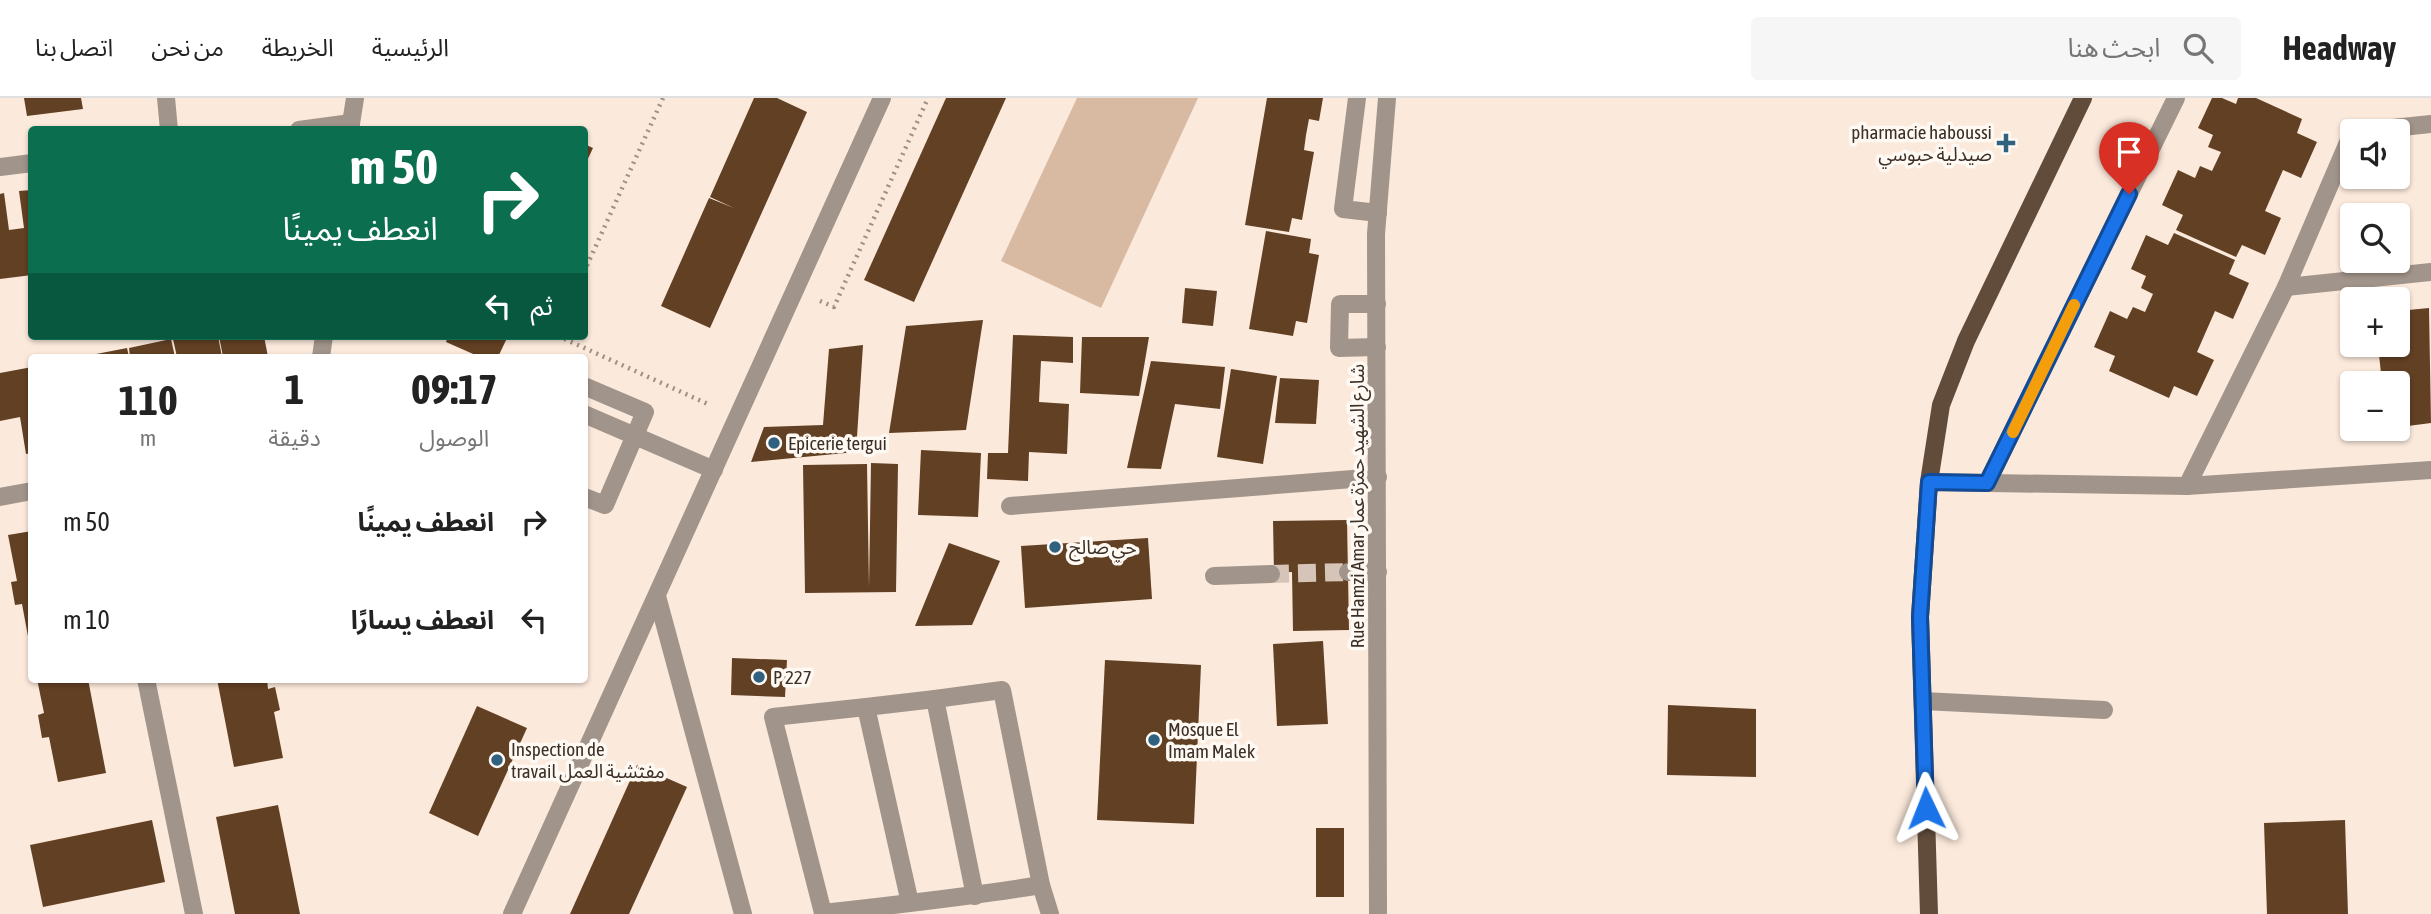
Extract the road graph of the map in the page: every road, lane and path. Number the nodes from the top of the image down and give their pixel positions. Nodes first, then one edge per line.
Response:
1 (166, 98) edge
2 (355, 98) edge
3 (663, 98) edge
4 (882, 98) edge
5 (928, 98) edge
6 (1357, 98) edge
7 (1387, 98) edge
8 (2083, 98) edge
9 (2176, 98) edge
10 (2431, 124) edge
11 (169, 126) edge
12 (350, 126) edge
13 (2410, 126) edge
14 (2340, 160) edge
15 (28, 164) edge
16 (0, 167) edge
17 (1378, 213) junction
18 (588, 263) edge
19 (2431, 272) edge
20 (2286, 287) junction
21 (796, 290) junction
22 (1377, 304) junction
23 (567, 340) edge
24 (1377, 347) junction
25 (588, 388) edge
26 (588, 416) edge
27 (738, 418) junction
28 (635, 436) junction
29 (714, 470) junction
30 (2431, 470) edge
31 (1378, 477) junction
32 (1929, 482) junction
33 (1987, 483) junction
34 (2187, 486) junction
35 (28, 492) edge
36 (0, 497) edge
37 (588, 499) edge
38 (1010, 506) dead end
39 (1348, 572) tunnel mouth
40 (1378, 572) junction
41 (1270, 574) tunnel mouth
42 (1214, 576) dead end
43 (657, 596) junction
44 (147, 683) edge
45 (935, 699) junction
46 (1923, 701) junction
47 (866, 707) junction
48 (2104, 710) dead end
49 (1041, 885) junction
50 (975, 896) junction
51 (910, 903) junction
52 (194, 914) edge
53 (512, 914) edge
54 (743, 914) edge
55 (1050, 914) edge
56 (1378, 914) edge
57 (1929, 914) edge

1 - 11 street
2 - 12 street
3 - 18 path
4 - 21 street
5 - 21 path
6 - 17 street
7 - 17 street, Rue Hamzi Amar شارع الشهيد حمزة عمار
8 - 32 main road
9 - 33 street
10 - 13 street
14 - 20 street
15 - 16 street
17 - 22 street, Rue Hamzi Amar شارع الشهيد حمزة عمار
19 - 20 street
20 - 34 street
21 - 27 street
22 - 24 street, Rue Hamzi Amar شارع الشهيد حمزة عمار
22 - 24 street
23 - 27 path
24 - 31 street, Rue Hamzi Amar شارع الشهيد حمزة عمار
25 - 28 street
26 - 28 street
27 - 29 street
28 - 29 street
28 - 37 street
29 - 43 street
30 - 34 street
31 - 38 street
31 - 40 street, Rue Hamzi Amar شارع الشهيد حمزة عمار
32 - 33 street
32 - 46 main road
33 - 34 street
35 - 36 street
39 - 40 street
40 - 56 street, Rue Hamzi Amar شارع الشهيد حمزة عمار
41 - 42 street
43 - 53 street
43 - 54 street
44 - 52 street
45 - 47 street
45 - 49 street
45 - 50 street
46 - 48 street
46 - 57 main road
47 - 51 street
47 - 51 street
49 - 50 street
49 - 55 street
50 - 51 street

